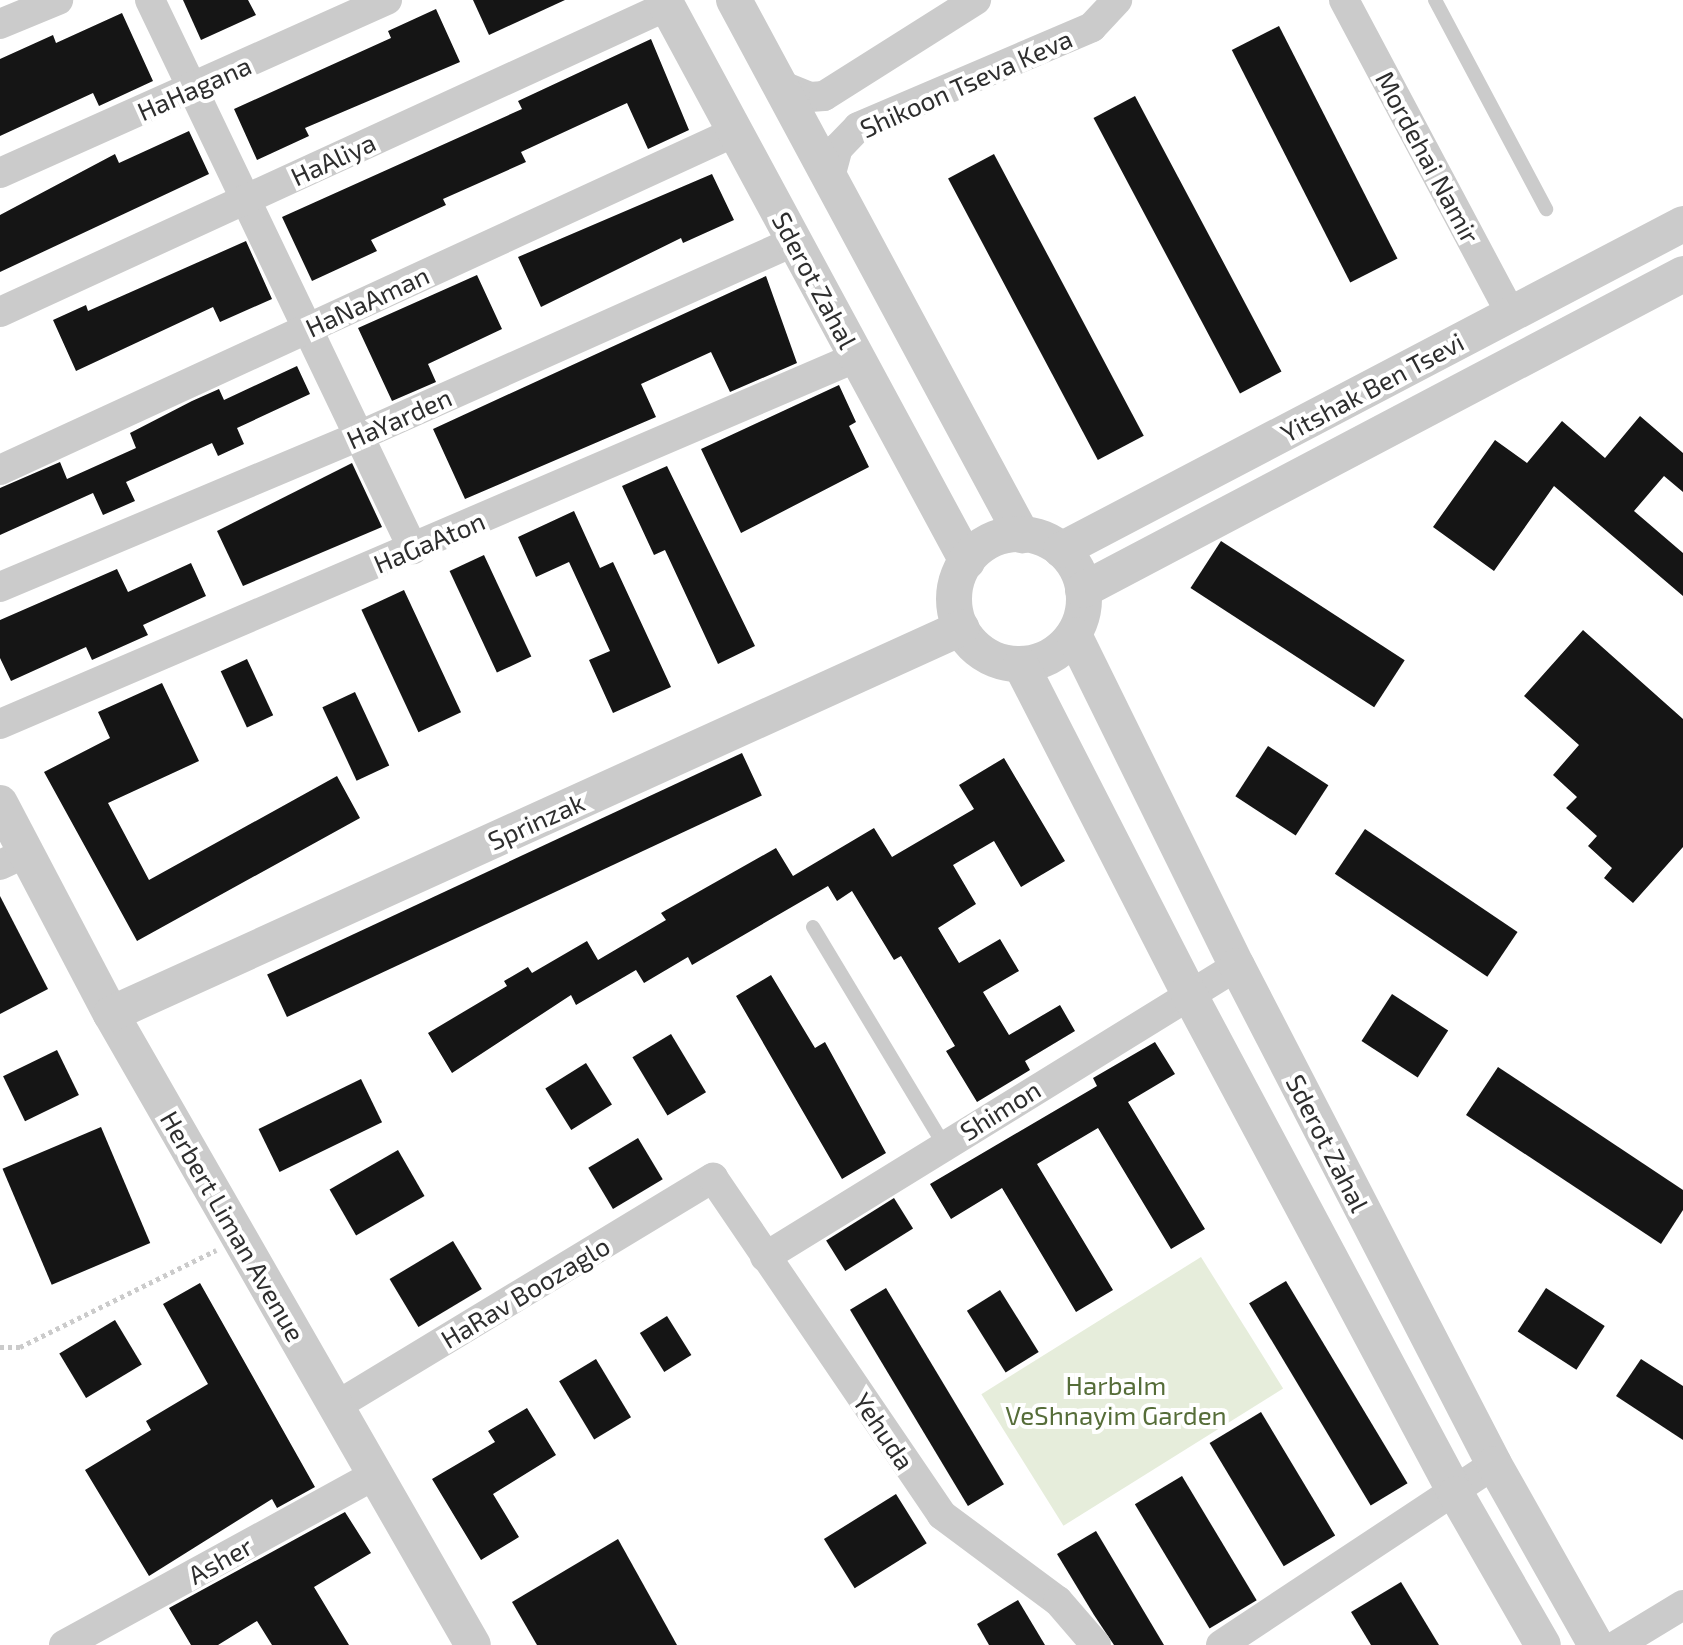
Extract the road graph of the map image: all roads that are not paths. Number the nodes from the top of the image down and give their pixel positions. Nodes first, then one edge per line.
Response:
1 (58, 0) edge
2 (150, 0) edge
3 (387, 0) edge
4 (734, 0) edge
5 (976, 0) edge
6 (1117, 0) edge
7 (1435, 0) edge
8 (1349, 2) edge
9 (665, 3) edge
10 (0, 24) edge
11 (780, 85) junction
12 (193, 89) junction
13 (735, 132) junction
14 (0, 173) edge
15 (830, 177) junction
16 (246, 199) junction
17 (1546, 209) dead end
18 (1683, 224) edge
19 (794, 241) junction
20 (1683, 274) edge
21 (0, 312) edge
22 (1511, 314) junction
23 (307, 328) junction
24 (857, 357) junction
25 (359, 436) junction
26 (0, 470) edge
27 (1022, 535) junction
28 (413, 549) junction
29 (1061, 550) junction
30 (967, 561) junction
31 (0, 587) edge
32 (1083, 590) junction
33 (961, 628) junction
34 (1074, 635) junction
35 (1021, 665) junction
36 (0, 724) edge
37 (0, 803) edge
38 (13, 859) edge
39 (813, 927) dead end
40 (1237, 966) junction
41 (1188, 992) junction
42 (111, 1014) junction
43 (944, 1145) junction
44 (713, 1178) joint
45 (765, 1257) junction
46 (336, 1406) junction
47 (1494, 1464) junction
48 (375, 1475) junction
49 (1456, 1494) junction
50 (1683, 1605) edge
51 (64, 1645) edge
52 (473, 1645) edge
53 (1096, 1645) edge
54 (1221, 1645) edge
55 (1543, 1645) edge
56 (1596, 1645) edge
57 (1617, 1645) edge

1 - 10 street
2 - 12 street
3 - 12 street, HaHagana
4 - 11 street
5 - 11 street, Shikoon Tseva Keva
6 - 15 street, Shikoon Tseva Keva
7 - 17 lane
8 - 22 street, Mordehai Namir
9 - 13 street, Sderot Zahal
9 - 16 street, HaAliya
11 - 15 street
12 - 14 street, HaHagana
12 - 16 street
13 - 19 street, Sderot Zahal
13 - 23 street, HaNaAman
15 - 27 street
16 - 21 street, HaAliya
16 - 23 street
18 - 22 street, Yitshak Ben Tsevi
19 - 24 street, Sderot Zahal
19 - 25 street, HaYarden
20 - 32 street, Yitshak Ben Tsevi
22 - 29 street, Yitshak Ben Tsevi
23 - 25 street
23 - 26 street, HaNaAman
24 - 28 street, HaGaAton
24 - 30 street, Sderot Zahal
25 - 28 street
25 - 31 street, HaYarden
27 - 29 street
27 - 30 street
28 - 36 street, HaGaAton
29 - 32 street
30 - 33 street
32 - 34 street
33 - 35 street
33 - 42 street, Sprinzak
34 - 35 street
34 - 40 street, Sderot Zahal
35 - 41 street, Sderot Zahal
37 - 38 street, Herbert Liman Avenue
38 - 42 street, Herbert Liman Avenue
39 - 43 lane
40 - 41 street, Shimon
40 - 47 street, Sderot Zahal
41 - 43 street, Shimon
41 - 49 street, Sderot Zahal
42 - 46 street, Herbert Liman Avenue
43 - 45 street, Shimon
44 - 45 street, Yehuda
44 - 46 street, HaRav Boozaglo
45 - 53 street, Yehuda
46 - 48 street, Herbert Liman Avenue
47 - 49 street
47 - 56 street, Sderot Zahal
48 - 51 street, Asher
48 - 52 street, Herbert Liman Avenue
49 - 54 street
49 - 55 street, Sderot Zahal
50 - 57 street

